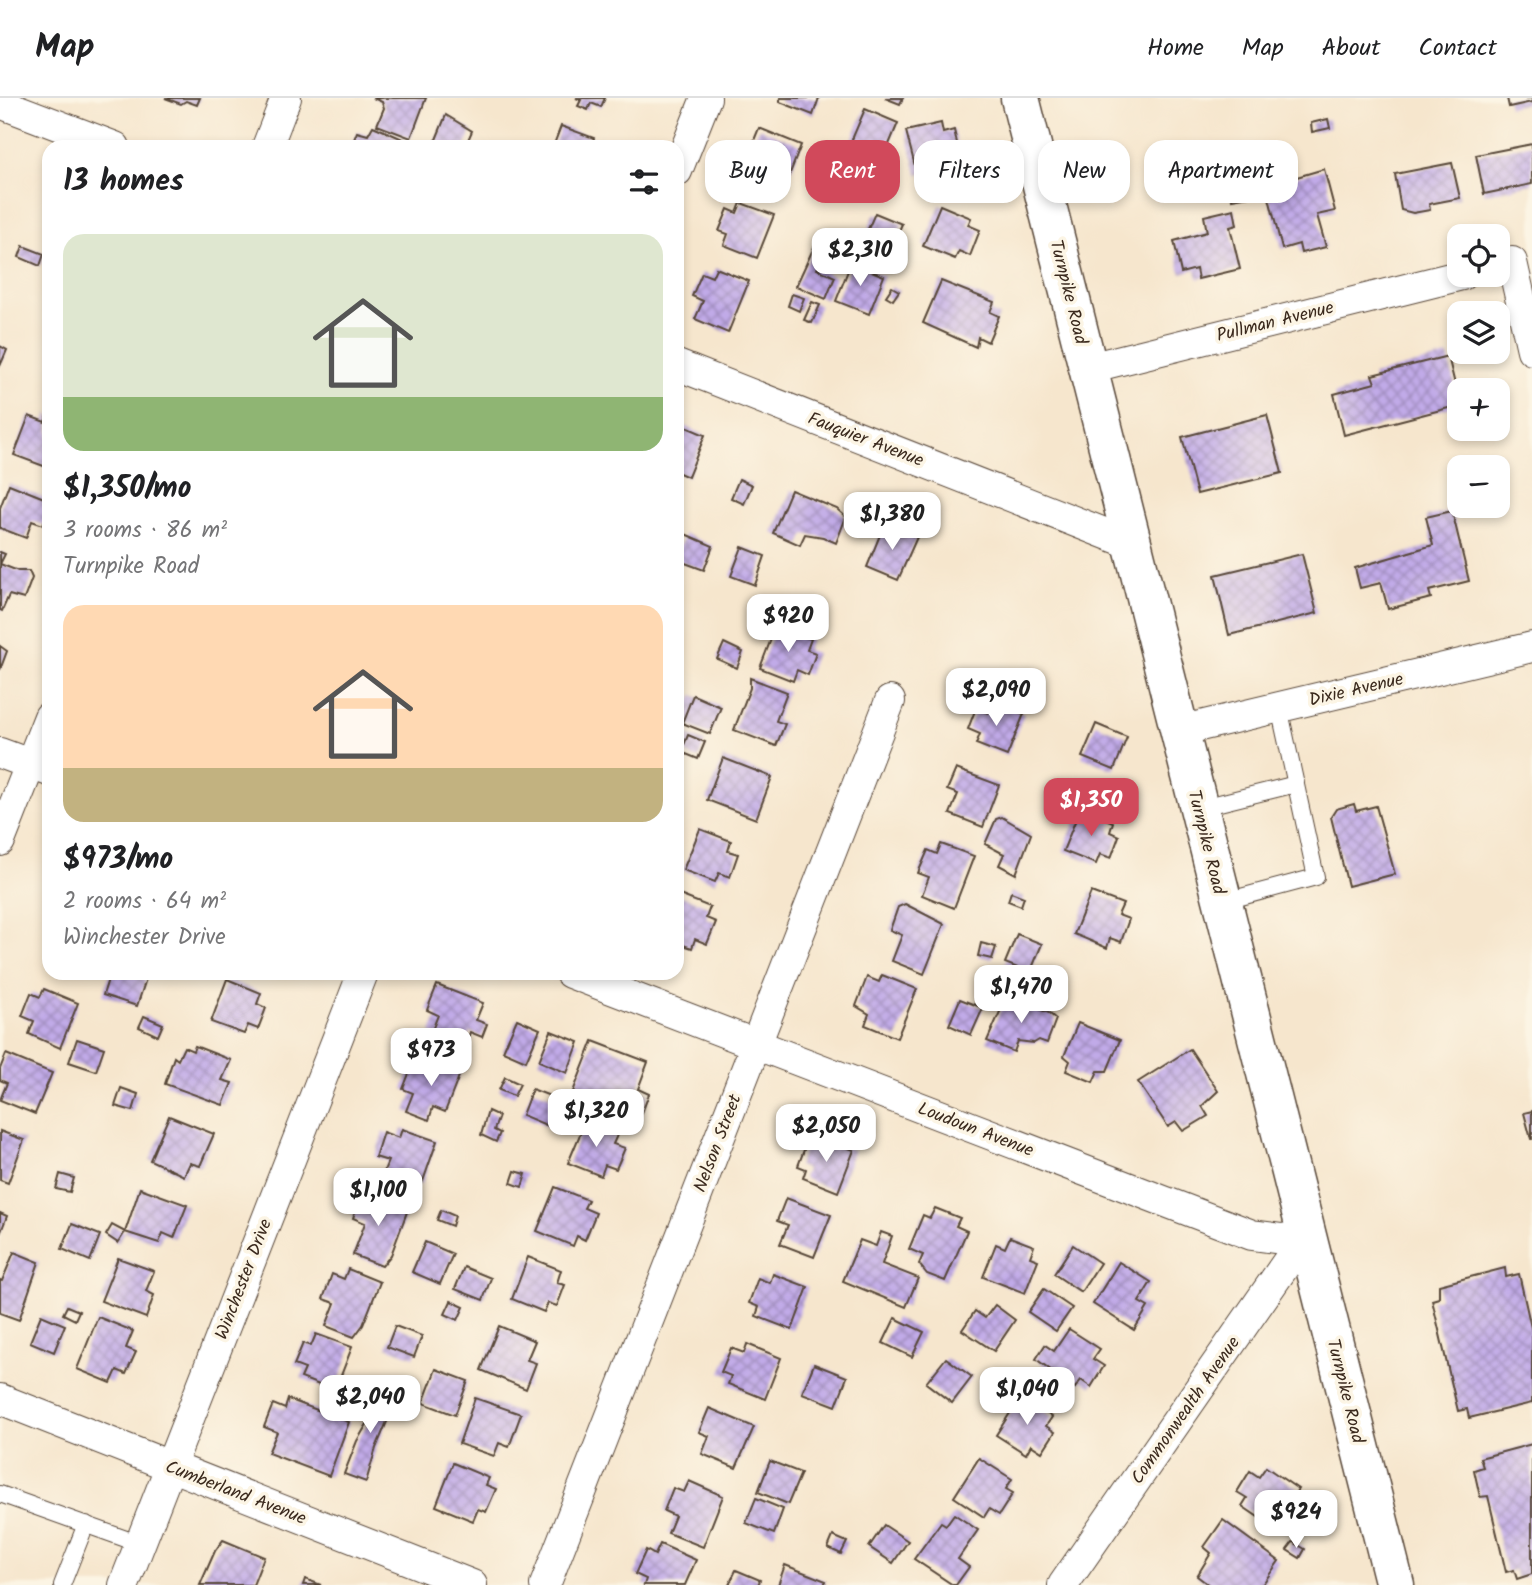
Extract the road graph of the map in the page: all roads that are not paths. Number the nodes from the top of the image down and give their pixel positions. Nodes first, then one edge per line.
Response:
1 (286, 98) edge
2 (706, 98) edge
3 (1020, 98) edge
4 (0, 103) edge
5 (97, 140) edge
6 (270, 140) edge
7 (684, 153) edge
8 (1514, 262) edge
9 (1447, 279) edge
10 (1532, 350) edge
11 (684, 368) edge
12 (1088, 368) junction
13 (1132, 544) junction
14 (1532, 647) edge
15 (890, 701) dead end
16 (1279, 707) junction
17 (1179, 731) junction
18 (0, 752) edge
19 (40, 768) edge
20 (1296, 784) junction
21 (1199, 808) junction
22 (0, 841) edge
23 (1222, 902) junction
24 (360, 980) edge
25 (588, 980) edge
26 (755, 1045) junction
27 (1306, 1235) junction
28 (0, 1399) edge
29 (170, 1466) junction
30 (0, 1493) edge
31 (86, 1524) junction
32 (140, 1544) junction
33 (61, 1585) edge
34 (124, 1585) edge
35 (471, 1585) edge
36 (545, 1585) edge
37 (1063, 1585) edge
38 (1395, 1585) edge

1 - 6 street
2 - 7 street
3 - 12 main road, Turnpike Road
4 - 5 street
8 - 10 street
9 - 12 street, Pullman Avenue
11 - 13 street, Fauquier Avenue
12 - 13 main road, Turnpike Road
13 - 17 main road, Turnpike Road
14 - 16 street, Dixie Avenue
15 - 26 street, Nelson Street
16 - 17 street, Dixie Avenue
16 - 20 lane
17 - 21 main road, Turnpike Road
18 - 19 street
19 - 22 street
20 - 21 lane
20 - 23 lane
21 - 23 main road, Turnpike Road
23 - 27 main road, Turnpike Road
24 - 29 street, Winchester Drive
25 - 26 street, Loudoun Avenue
26 - 27 street, Loudoun Avenue
26 - 36 street, Nelson Street
27 - 37 street, Commonwealth Avenue
27 - 38 main road, Turnpike Road
28 - 29 street, Cumberland Avenue
29 - 32 street, Winchester Drive
29 - 35 street, Cumberland Avenue
30 - 31 lane
31 - 32 lane
31 - 33 lane
32 - 34 street, Winchester Drive

